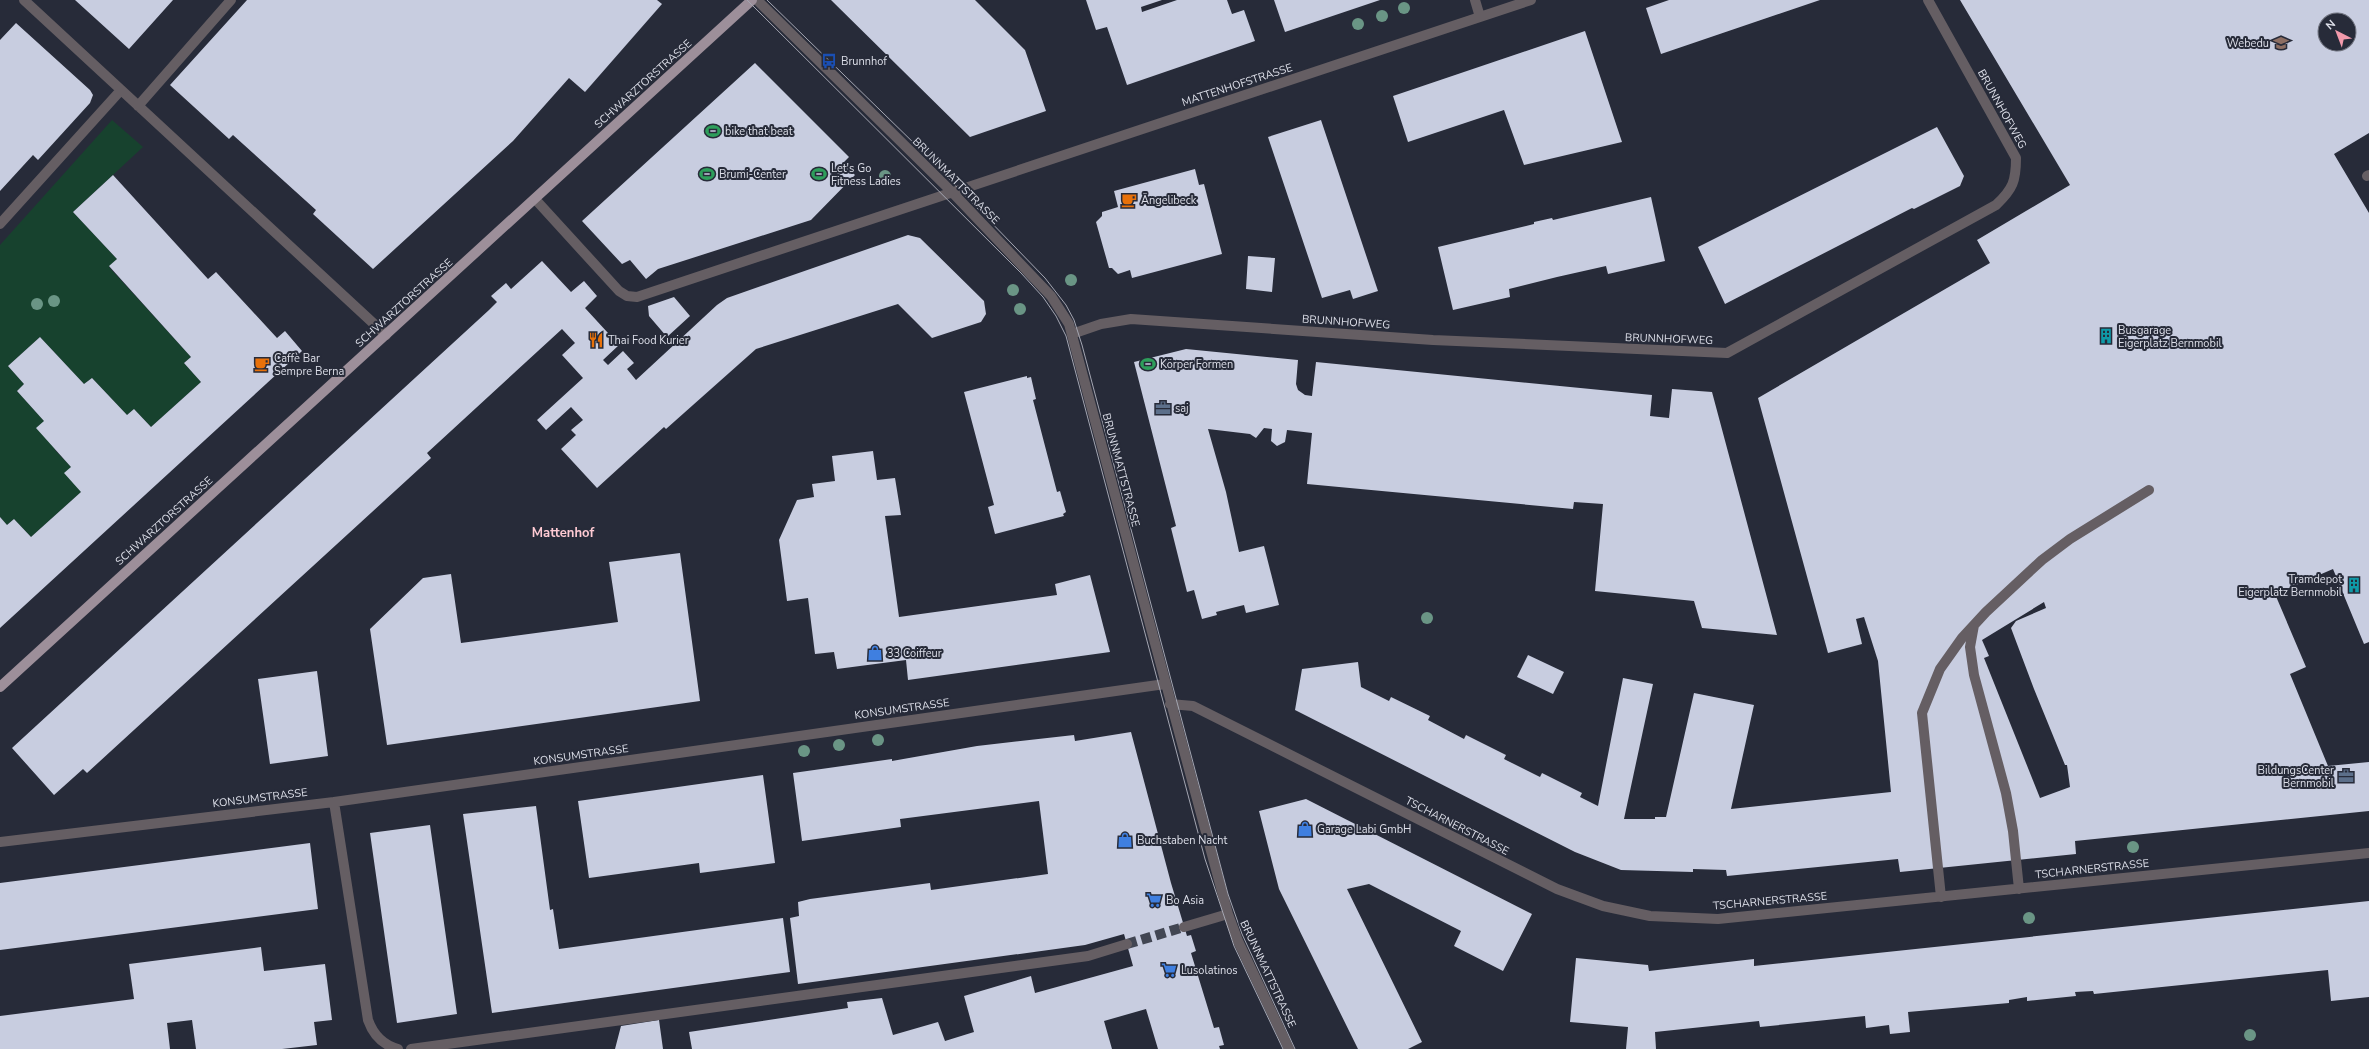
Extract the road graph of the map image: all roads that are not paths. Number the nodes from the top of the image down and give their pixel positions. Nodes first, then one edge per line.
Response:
1 (24, 0) edge
2 (231, 0) edge
3 (752, 0) edge
4 (757, 0) edge
5 (1475, 0) edge
6 (1531, 0) edge
7 (1928, 0) edge
8 (1480, 17) junction
9 (121, 90) junction
10 (138, 106) junction
11 (952, 192) junction
12 (535, 199) junction
13 (0, 224) edge
14 (1072, 334) junction
15 (386, 335) junction
16 (2149, 490) dead end
17 (1974, 625) junction
18 (1165, 684) junction
19 (0, 687) edge
20 (1170, 704) junction
21 (334, 802) junction
22 (0, 842) edge
23 (2369, 853) edge
24 (2019, 889) junction
25 (1941, 897) junction
26 (1228, 914) junction
27 (1184, 927) tunnel mouth
28 (1127, 944) tunnel mouth
29 (398, 1049) edge
30 (411, 1049) edge
31 (1289, 1049) edge

1 - 9 street
2 - 10 street
3 - 12 main road, SCHWARZTORSTRASSE
4 - 11 street, BRUNNMATTSTRASSE
5 - 8 street
6 - 8 street, MATTENHOFSTRASSE
7 - 14 street, BRUNNHOFWEG
8 - 11 street, MATTENHOFSTRASSE
9 - 10 street
9 - 13 street
10 - 15 street
11 - 12 street, MATTENHOFSTRASSE
11 - 14 street, BRUNNMATTSTRASSE
12 - 15 main road, SCHWARZTORSTRASSE
14 - 18 street, BRUNNMATTSTRASSE
15 - 19 main road, SCHWARZTORSTRASSE
16 - 17 street
17 - 24 street
17 - 25 street
18 - 20 street, BRUNNMATTSTRASSE
18 - 21 street, KONSUMSTRASSE
20 - 25 street, TSCHARNERSTRASSE
20 - 26 street, BRUNNMATTSTRASSE
21 - 22 street, KONSUMSTRASSE
21 - 29 street
23 - 24 street, TSCHARNERSTRASSE
24 - 25 street, TSCHARNERSTRASSE
26 - 27 street
26 - 31 street, BRUNNMATTSTRASSE
28 - 30 street

